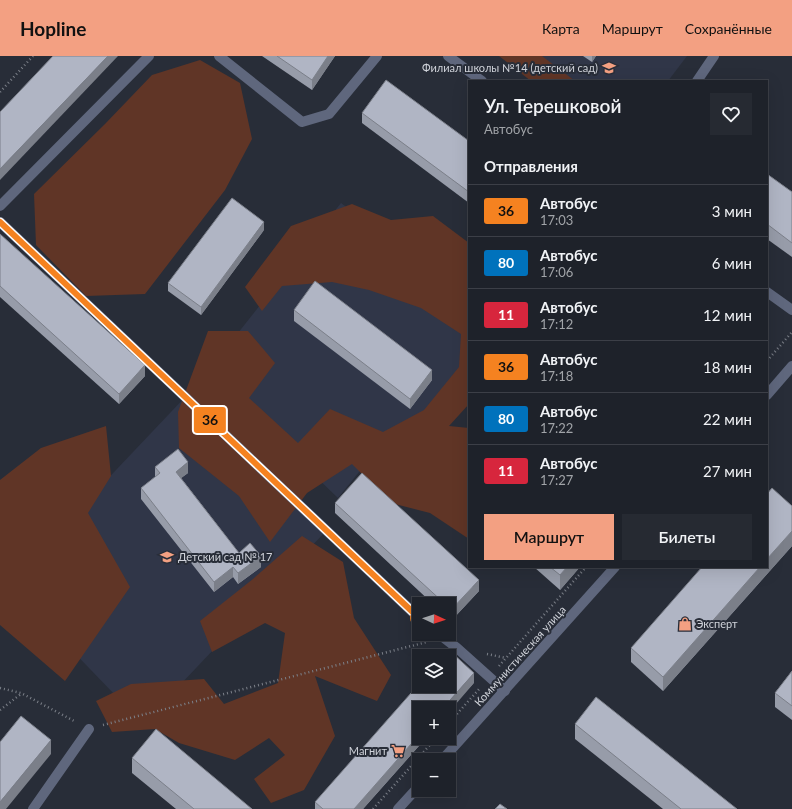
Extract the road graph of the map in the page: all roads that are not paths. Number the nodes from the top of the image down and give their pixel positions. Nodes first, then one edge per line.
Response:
1 (149, 56) edge
2 (219, 56) edge
3 (376, 56) edge
4 (448, 56) edge
5 (714, 56) edge
6 (481, 80) edge
7 (698, 80) edge
8 (0, 206) edge
9 (0, 222) edge
10 (768, 293) edge
11 (792, 310) edge
12 (792, 366) edge
13 (768, 393) edge
14 (614, 568) edge
15 (412, 611) edge
16 (447, 641) edge
17 (505, 691) junction
18 (89, 729) road end
19 (448, 753) edge
20 (412, 794) edge
21 (33, 809) edge
22 (398, 809) edge

1 - 8 street
2 - 3 street
4 - 6 street
5 - 7 street
9 - 15 street
10 - 11 street
12 - 13 street
14 - 17 street, Коммунистическая улица
16 - 17 street
17 - 19 street, Коммунистическая улица
18 - 21 street
20 - 22 street

